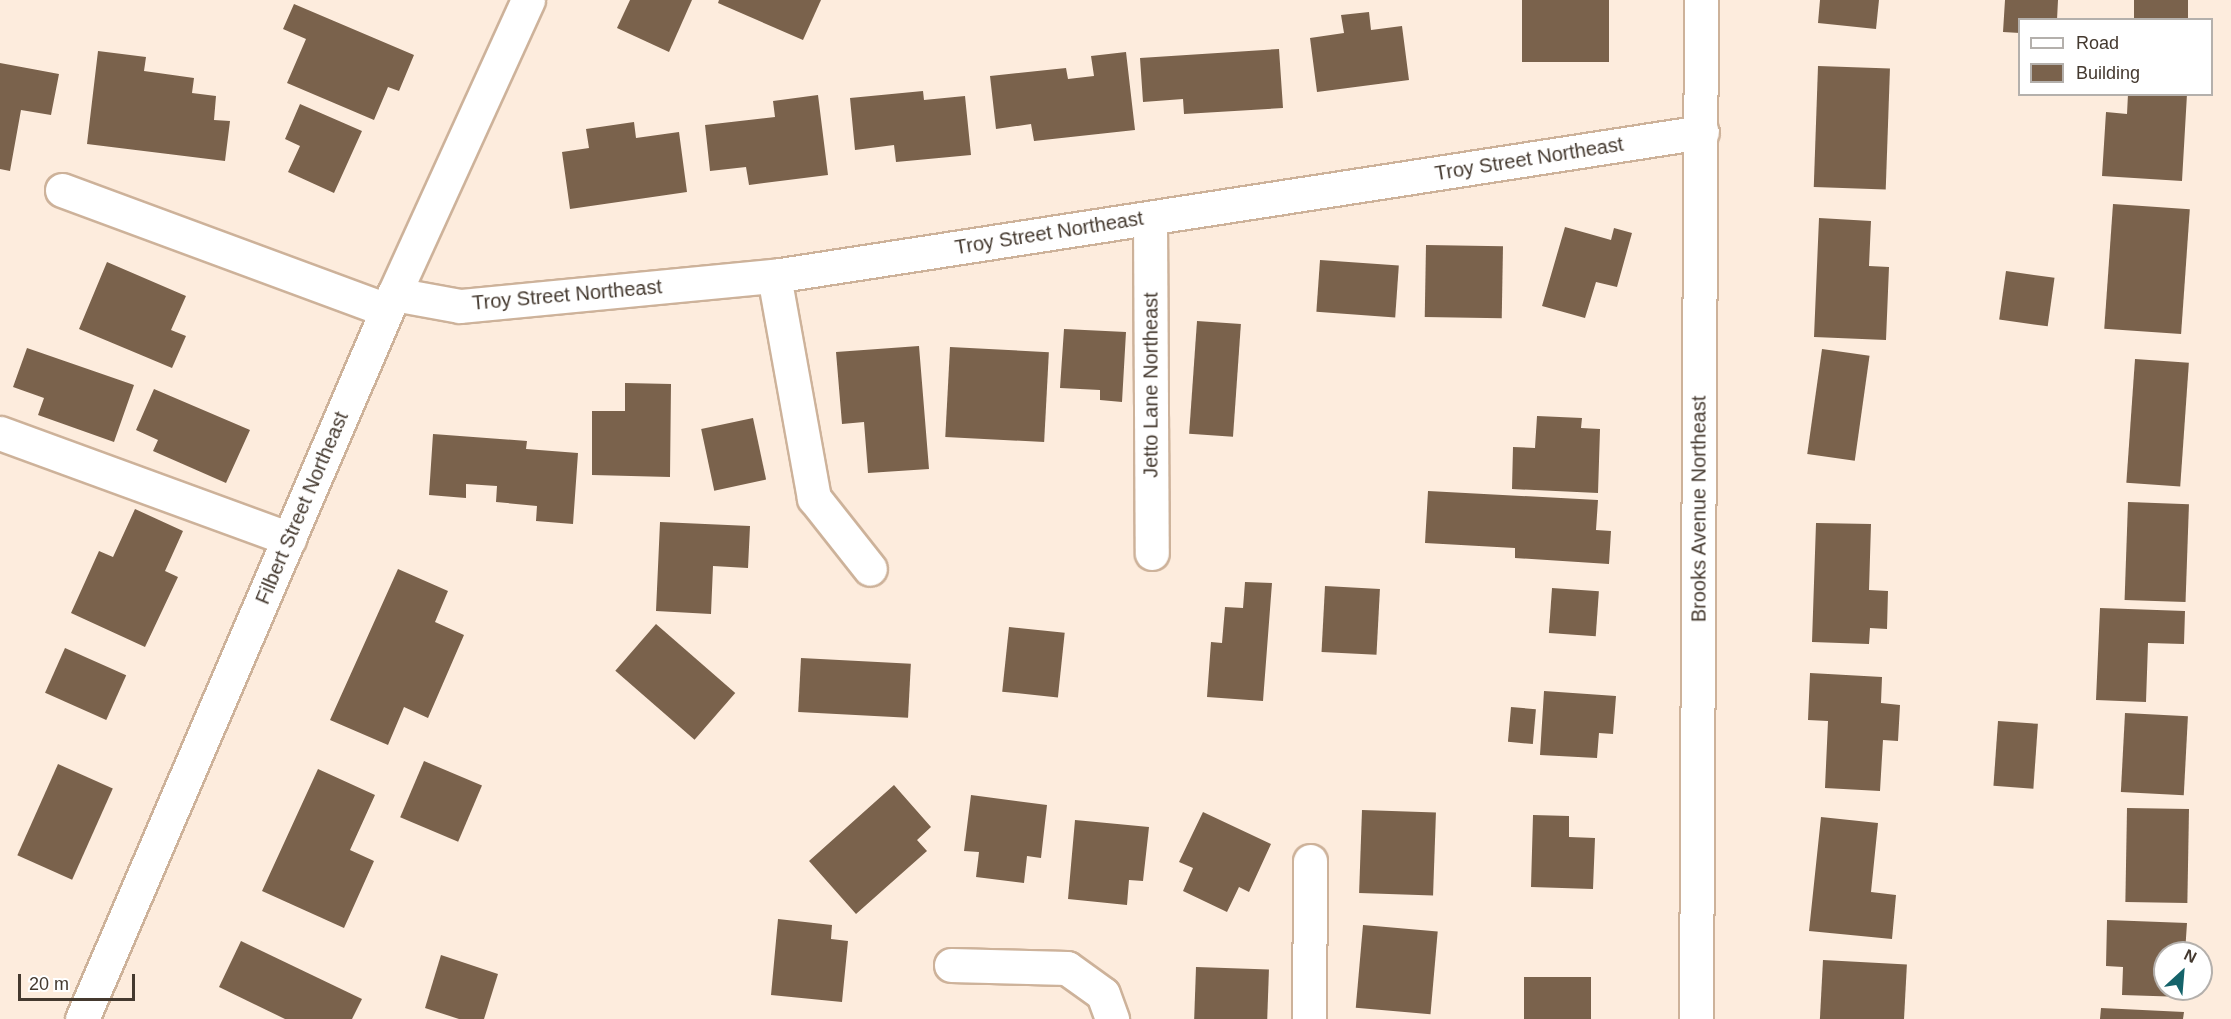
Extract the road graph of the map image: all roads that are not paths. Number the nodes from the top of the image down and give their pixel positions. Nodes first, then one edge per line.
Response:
1 (528, 0) edge
2 (1701, 0) edge
3 (1702, 132) junction
4 (62, 190) dead end
5 (1150, 218) junction
6 (774, 276) junction
7 (391, 302) junction
8 (0, 433) edge
9 (289, 539) junction
10 (1152, 554) dead end
11 (870, 569) dead end
12 (1310, 861) dead end
13 (951, 965) dead end
14 (82, 1019) edge
15 (1112, 1019) edge
16 (1309, 1019) edge
17 (1696, 1019) edge

1 - 7 street, Filbert Street Northeast
2 - 3 street, Brooks Avenue Northeast
3 - 5 street, Troy Street Northeast
3 - 17 street, Brooks Avenue Northeast
4 - 7 street, Troy Street Northeast
5 - 6 street, Troy Street Northeast
5 - 10 street, Jetto Lane Northeast
6 - 7 street, Troy Street Northeast
6 - 11 street
7 - 9 street, Filbert Street Northeast
8 - 9 street
9 - 14 street, Filbert Street Northeast
12 - 16 street
13 - 15 street

